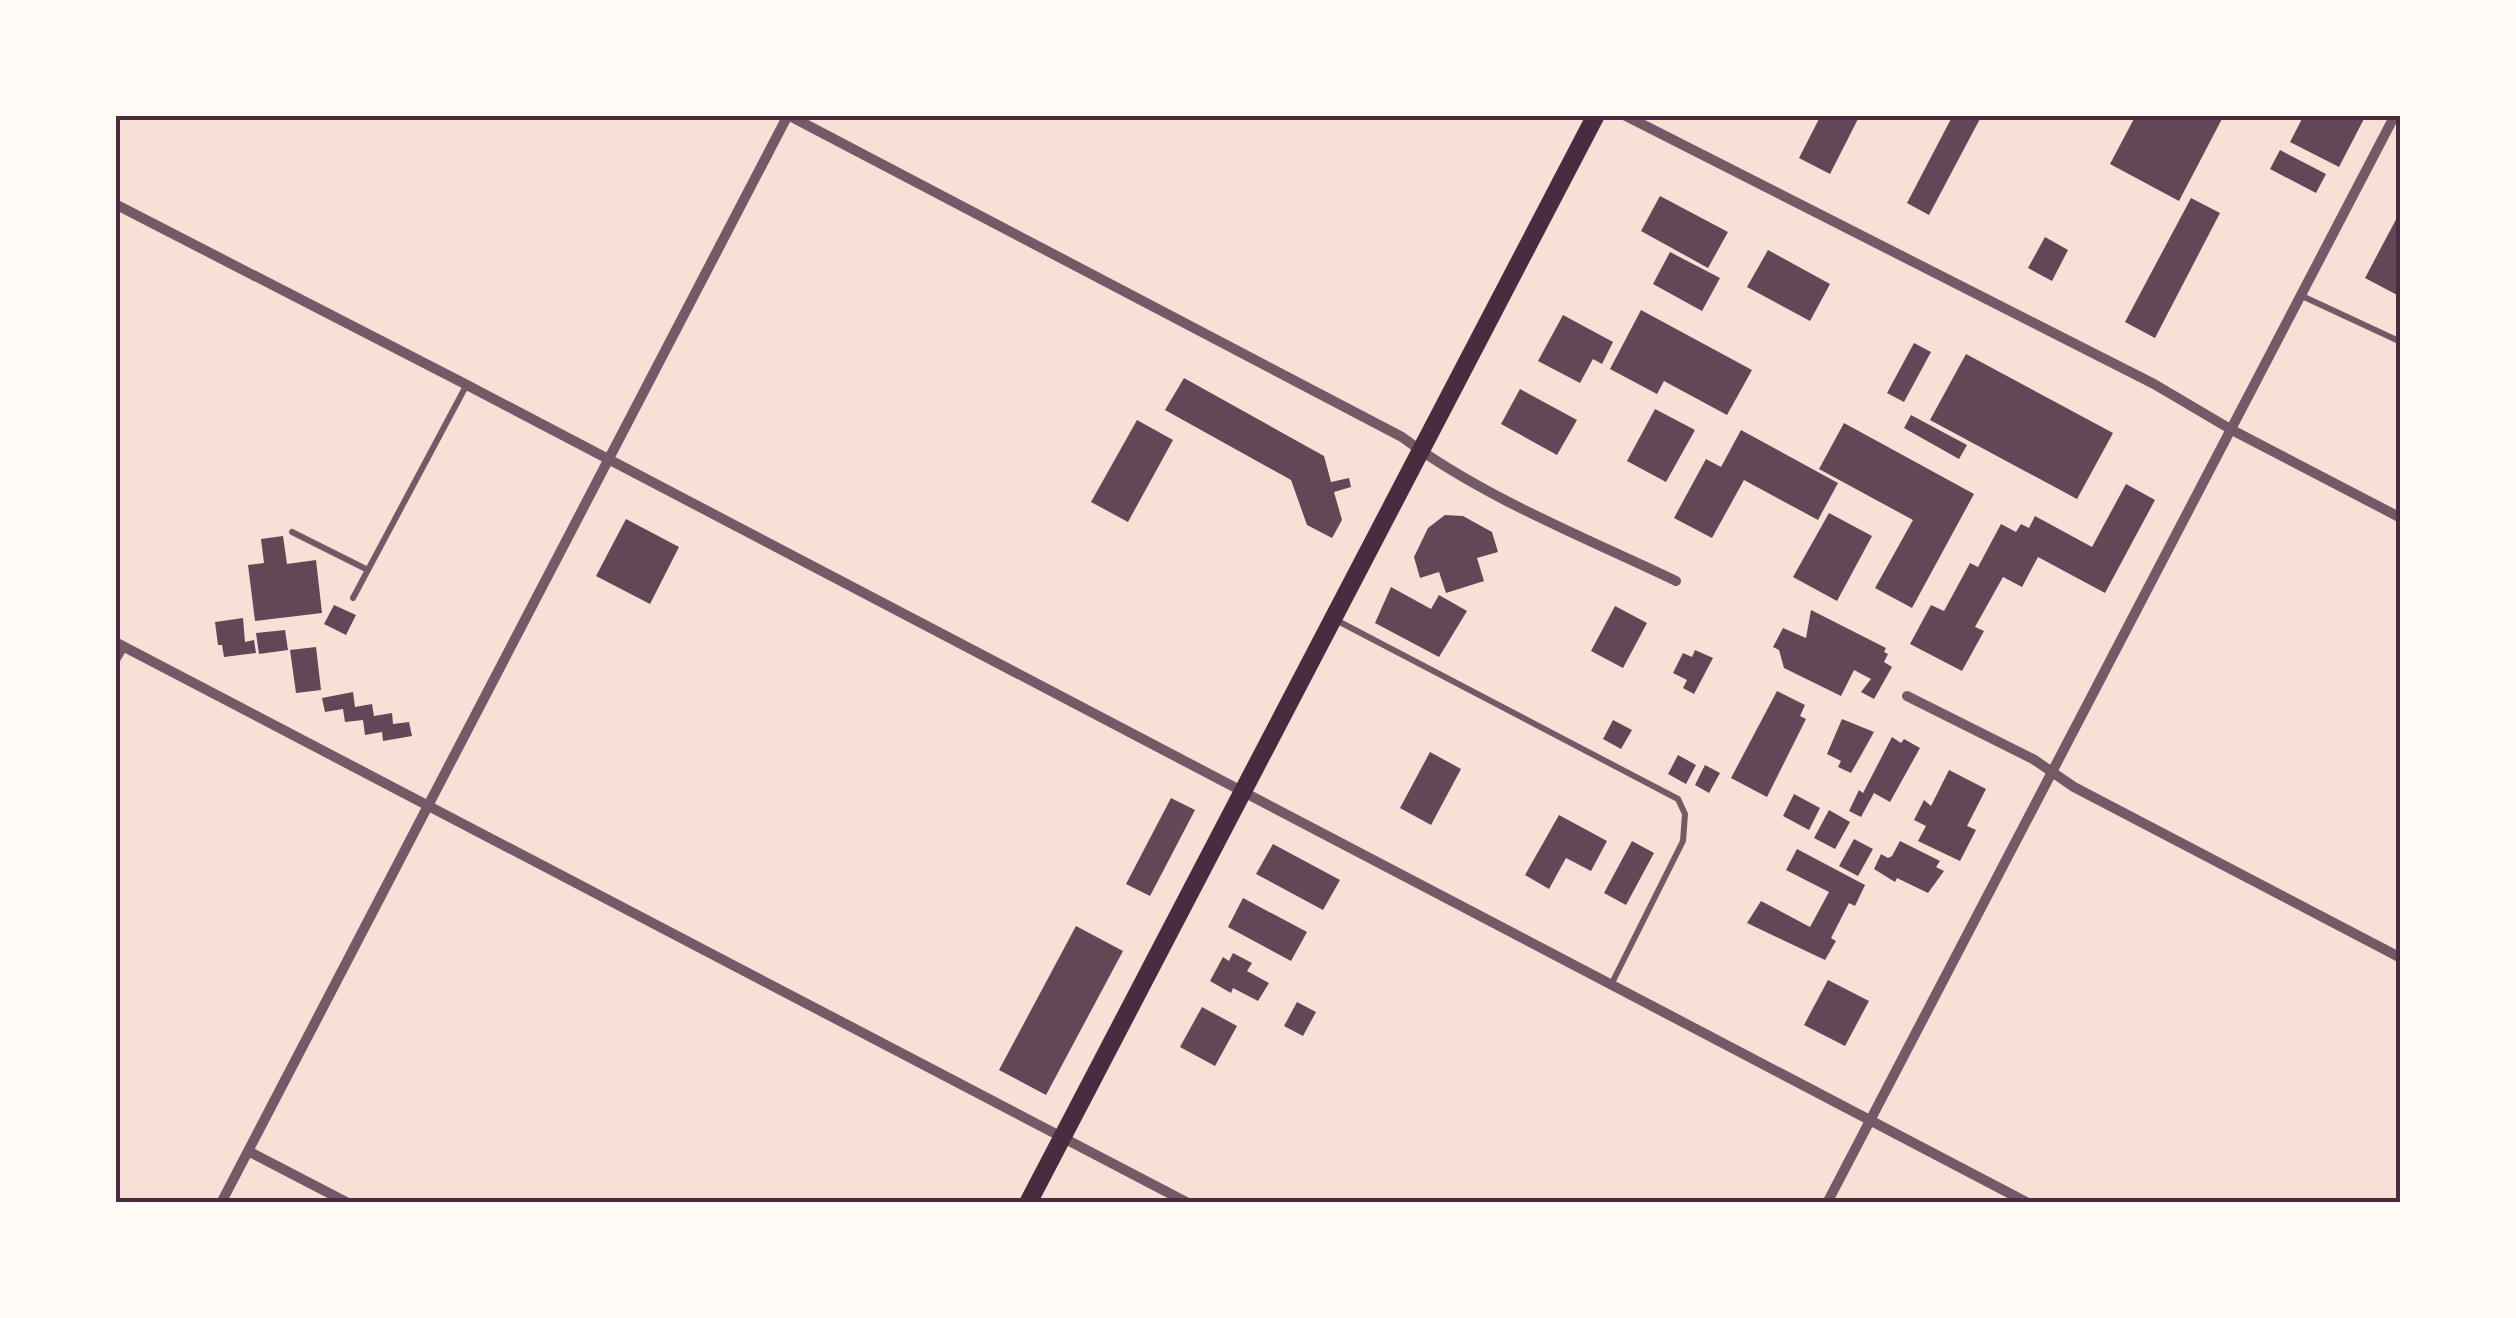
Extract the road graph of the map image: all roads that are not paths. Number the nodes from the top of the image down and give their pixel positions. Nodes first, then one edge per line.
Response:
1 (788, 115) edge
2 (1596, 115) edge
3 (1624, 115) edge
4 (2395, 115) edge
5 (115, 204) edge
6 (2302, 296) junction
7 (2401, 342) edge
8 (466, 384) junction
9 (2232, 430) junction
10 (1420, 451) junction
11 (608, 461) junction
12 (2401, 518) edge
13 (292, 532) dead end
14 (368, 570) junction
15 (1676, 581) dead end
16 (353, 598) dead end
17 (1333, 618) junction
18 (119, 644) edge
19 (115, 660) edge
20 (1907, 696) dead end
21 (2053, 773) junction
22 (1242, 793) junction
23 (428, 807) junction
24 (2401, 958) edge
25 (1610, 986) junction
26 (1870, 1121) junction
27 (1062, 1138) junction
28 (248, 1151) junction
29 (221, 1203) edge
30 (348, 1203) edge
31 (1028, 1203) edge
32 (1188, 1203) edge
33 (1828, 1203) edge
34 (2028, 1203) edge

1 - 10 street
1 - 11 street
2 - 10 main road
3 - 9 street
4 - 6 street
5 - 8 street
6 - 7 lane
6 - 9 street
8 - 11 street
8 - 14 lane
9 - 12 street
9 - 21 street
10 - 15 street
10 - 17 main road
11 - 22 street
11 - 23 street
13 - 14 lane
14 - 16 lane
17 - 22 main road
17 - 25 lane
18 - 19 street
18 - 23 street
20 - 21 street
21 - 24 street
21 - 26 street
22 - 25 street
22 - 27 main road
23 - 27 street
23 - 28 street
25 - 26 street
26 - 33 street
26 - 34 street
27 - 31 main road
27 - 32 street
28 - 29 street
28 - 30 street

